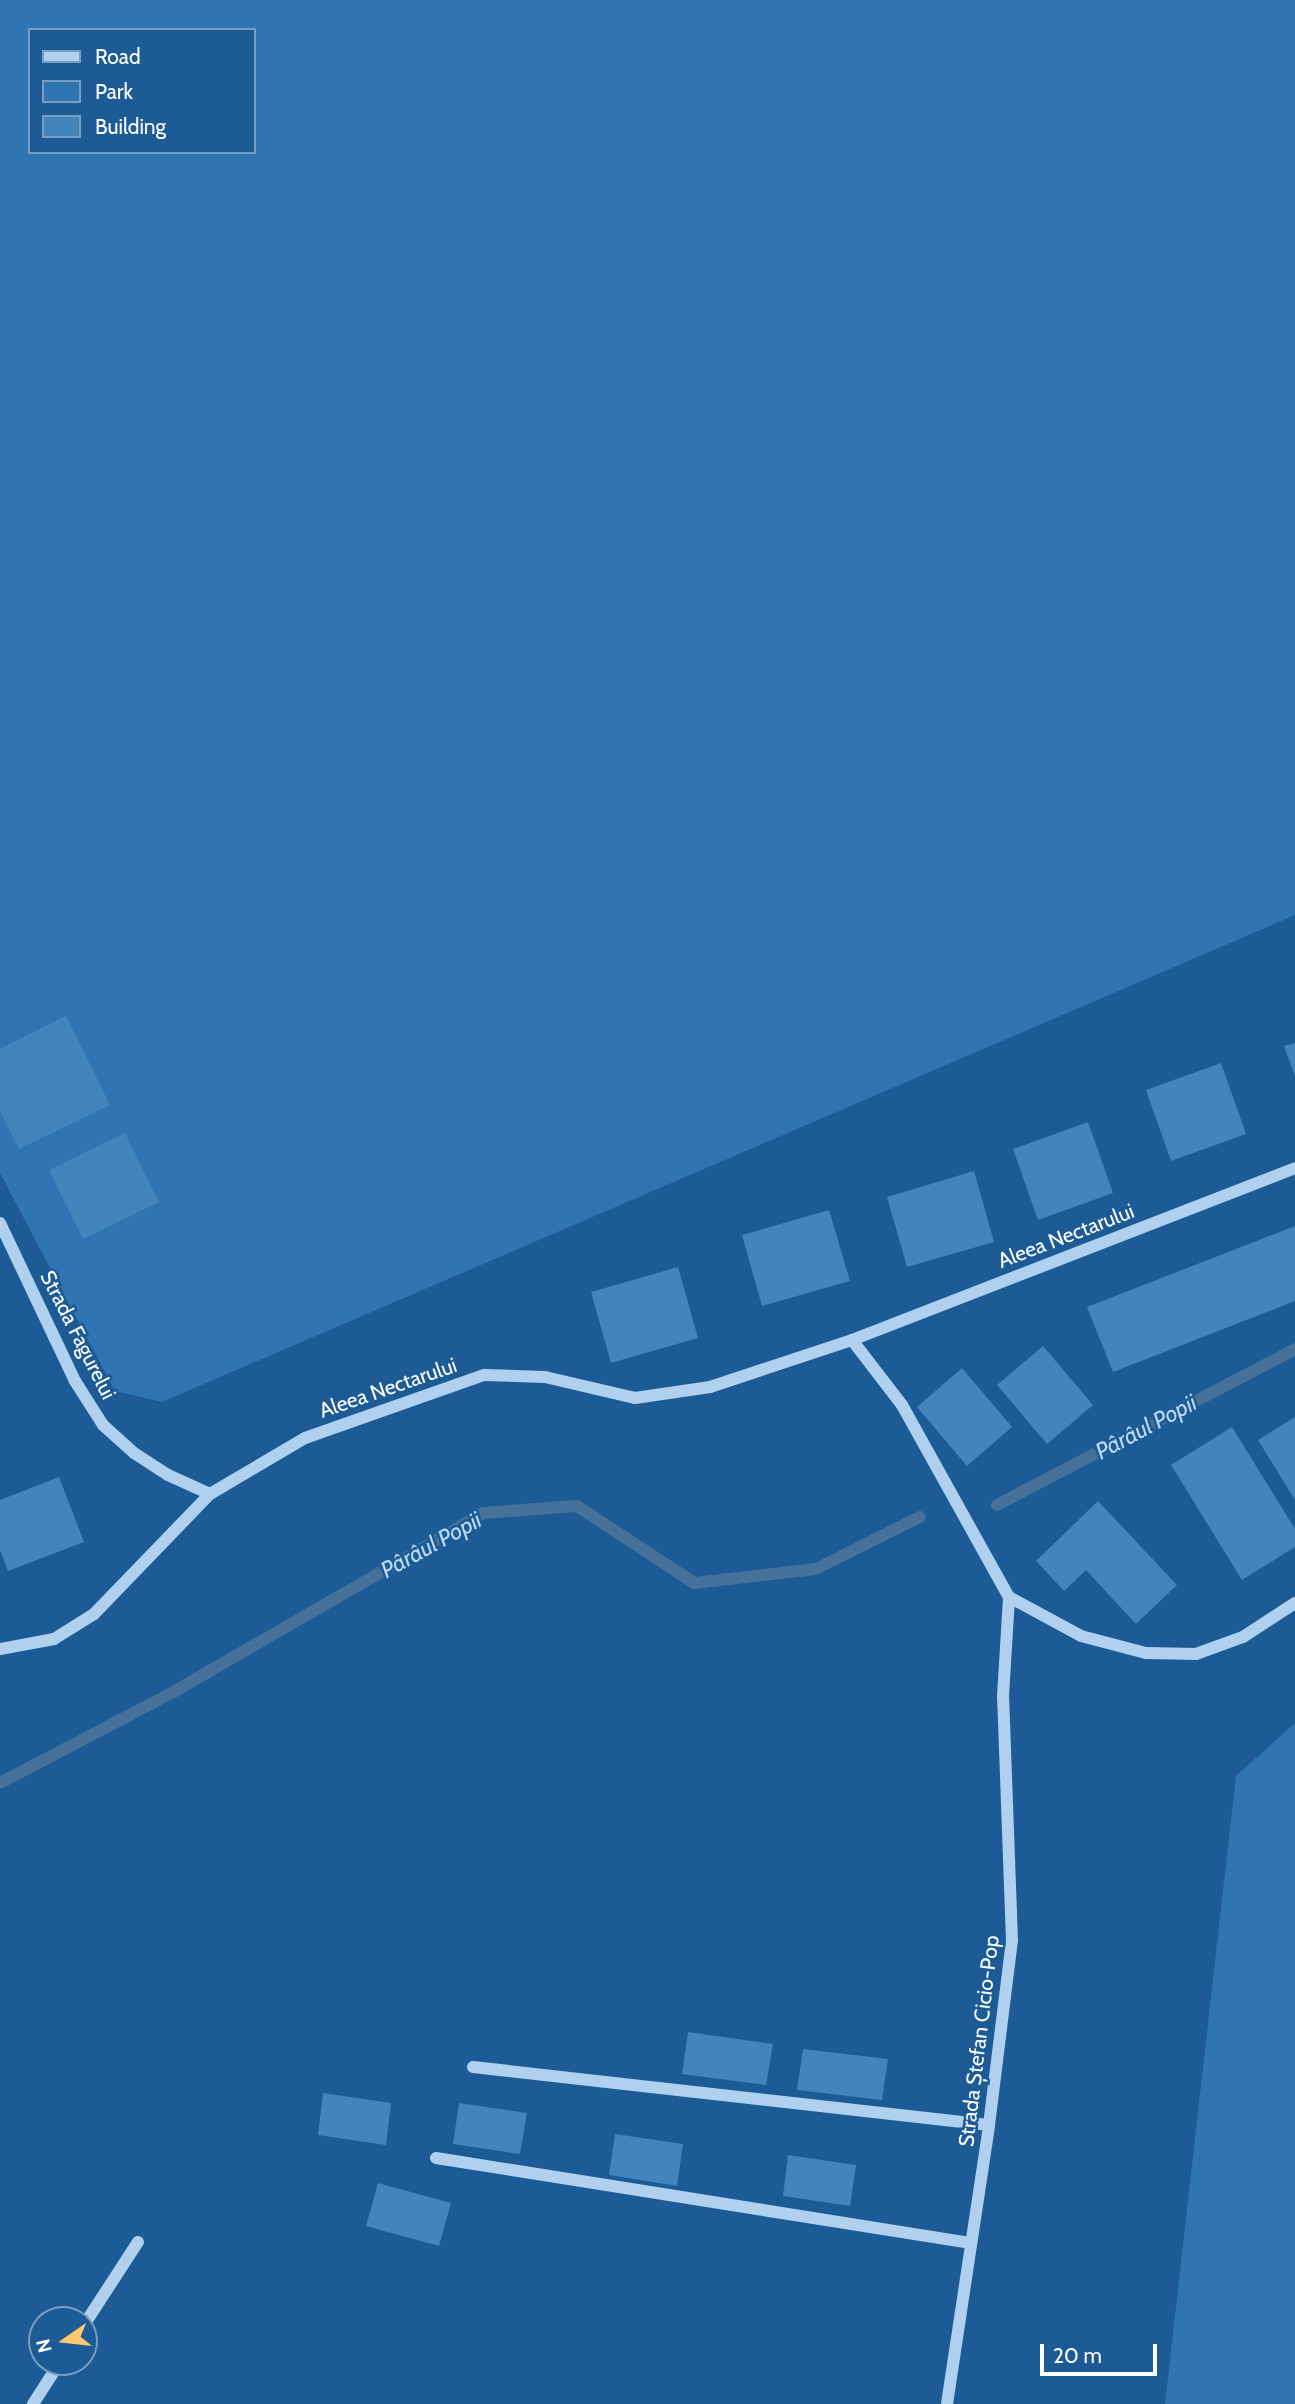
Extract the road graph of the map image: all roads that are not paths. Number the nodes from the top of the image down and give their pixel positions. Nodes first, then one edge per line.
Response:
1 (1295, 1168) edge
2 (0, 1223) edge
3 (852, 1340) junction
4 (210, 1494) junction
5 (1009, 1597) junction
6 (1295, 1604) edge
7 (0, 1649) edge
8 (473, 2067) dead end
9 (989, 2125) junction
10 (436, 2158) dead end
11 (138, 2242) dead end
12 (971, 2243) junction
13 (96, 2306) edge
14 (51, 2376) edge
15 (33, 2404) edge
16 (947, 2404) edge

1 - 3 street, Aleea Nectarului
2 - 4 street, Strada Fagurelui
3 - 4 street, Aleea Nectarului
3 - 5 street
4 - 7 street, Aleea Nectarului
5 - 6 street
5 - 9 street, Strada Ștefan Cicio-Pop
8 - 9 street
9 - 12 street, Strada Ștefan Cicio-Pop
10 - 12 street
11 - 13 street
12 - 16 street, Strada Ștefan Cicio-Pop
14 - 15 street

